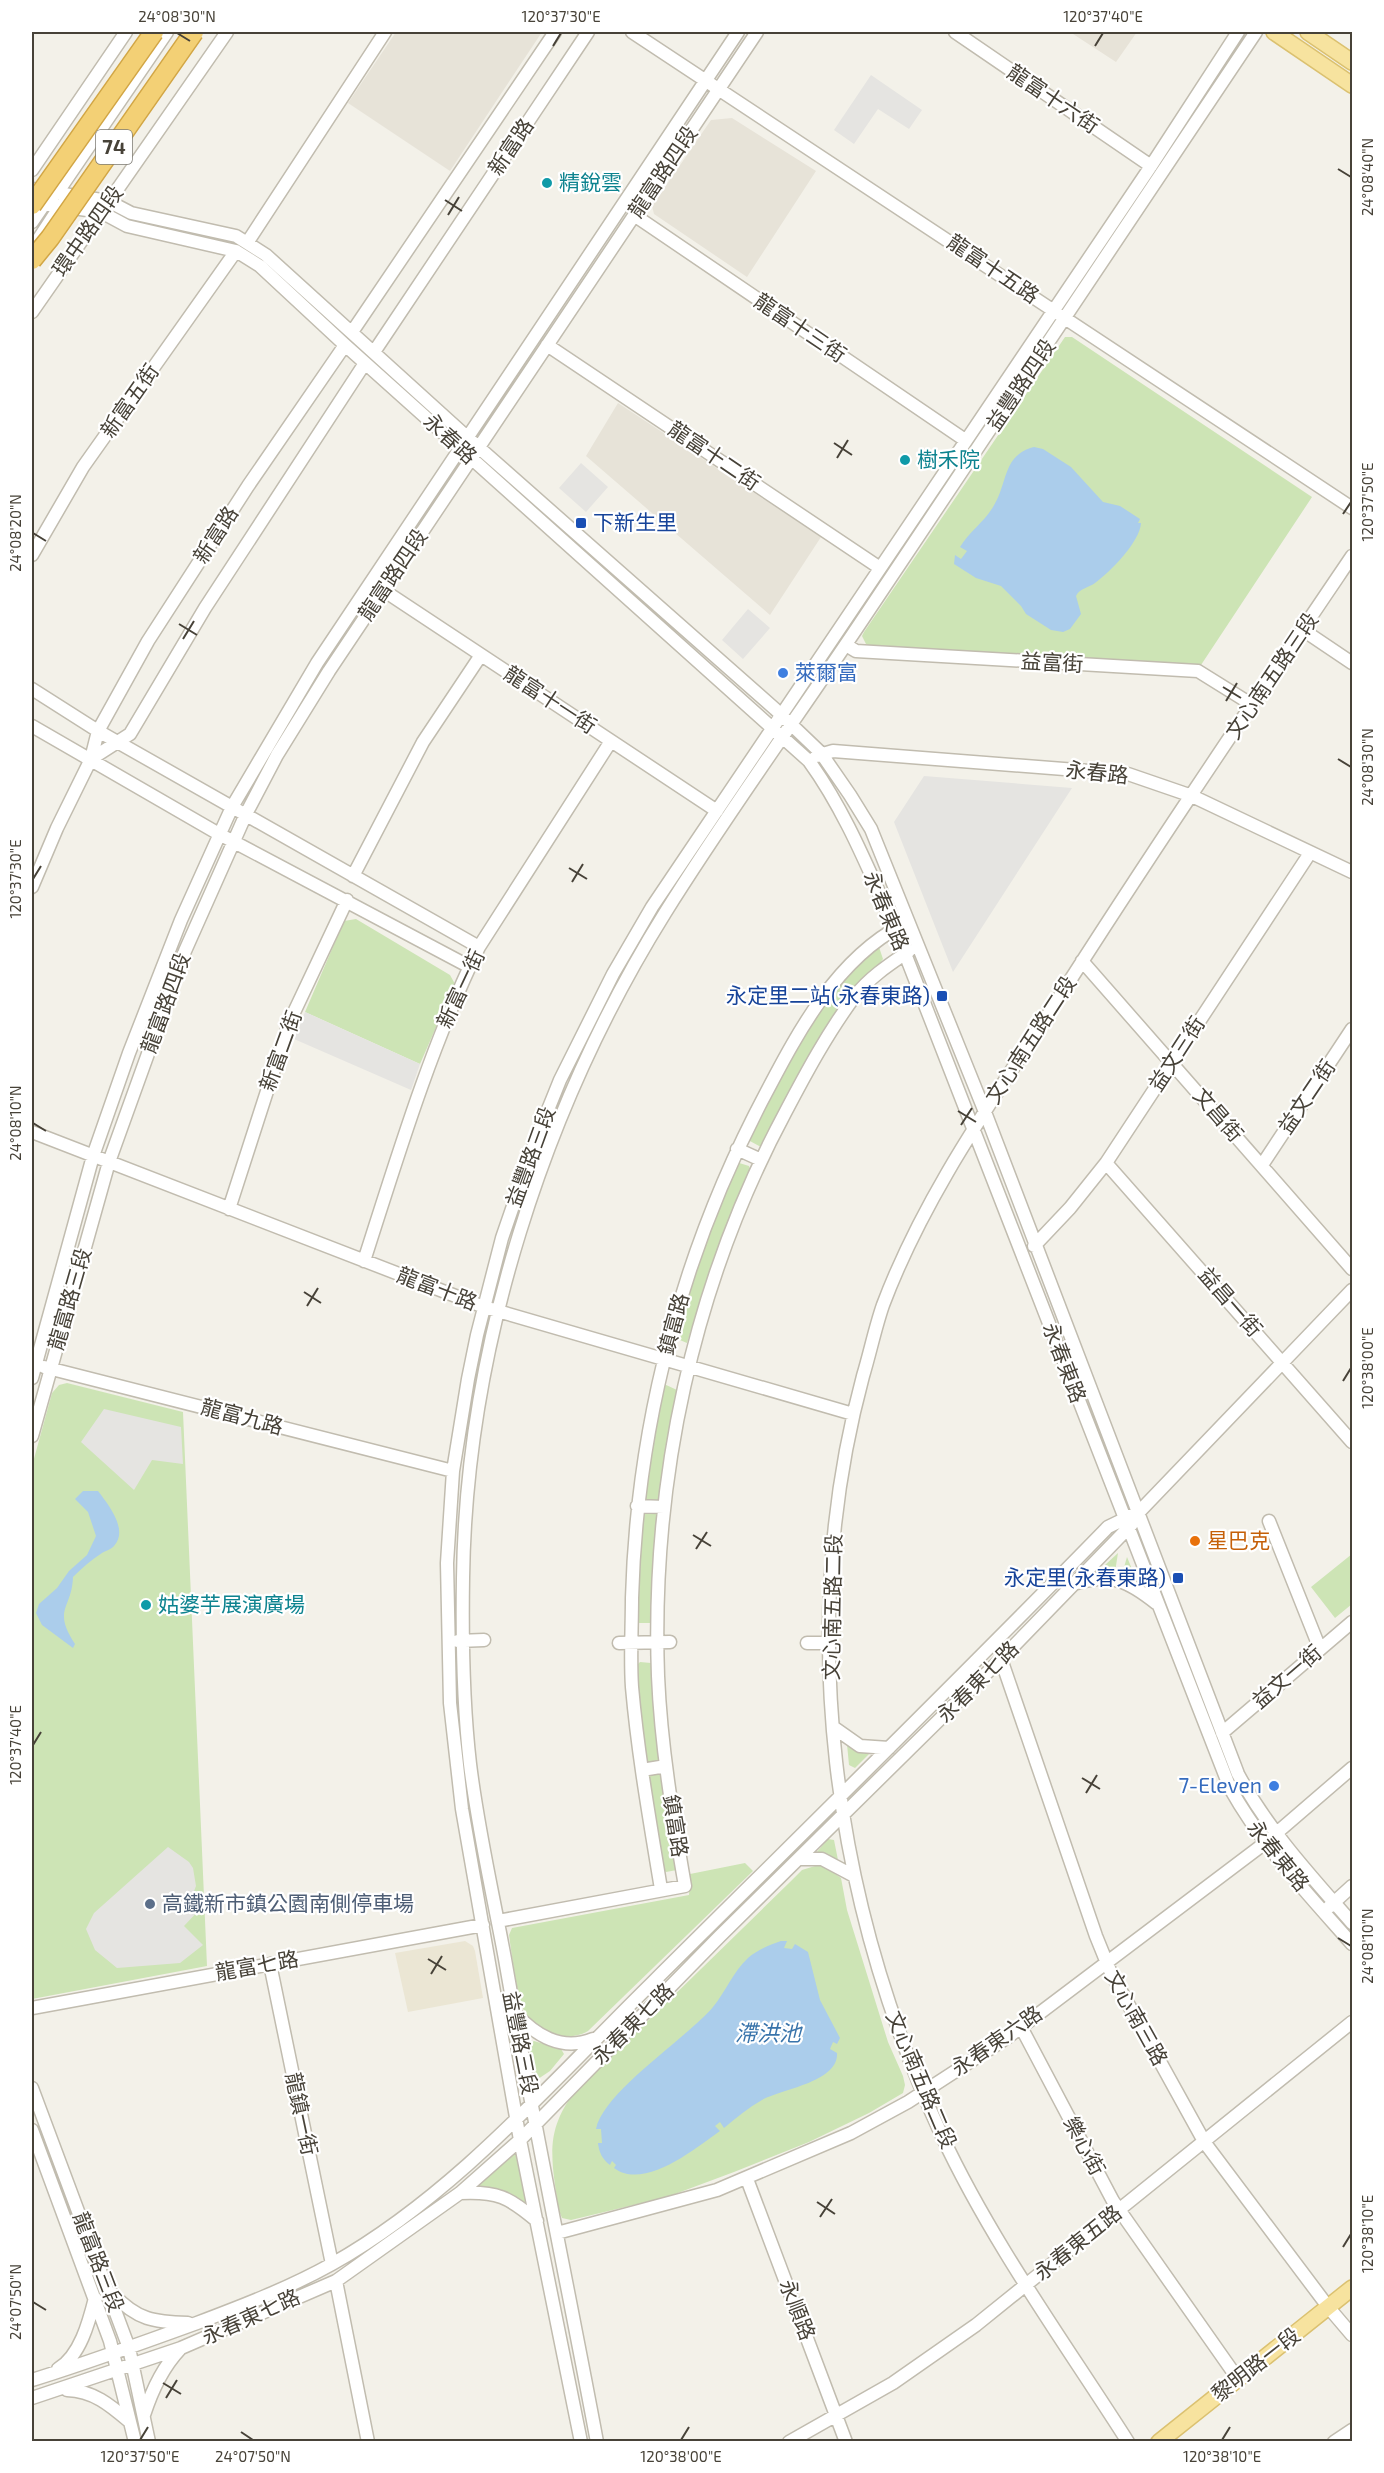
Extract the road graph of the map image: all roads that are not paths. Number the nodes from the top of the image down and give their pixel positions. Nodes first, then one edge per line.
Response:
1 (126, 32) edge
2 (154, 32) edge
3 (167, 32) edge
4 (188, 32) edge
5 (194, 32) edge
6 (227, 32) edge
7 (385, 32) edge
8 (555, 32) edge
9 (588, 32) edge
10 (632, 32) edge
11 (738, 32) edge
12 (757, 32) edge
13 (955, 32) edge
14 (1238, 32) edge
15 (1256, 32) edge
16 (1274, 32) edge
17 (1308, 32) edge
18 (1353, 62) edge
19 (706, 79) junction
20 (1353, 85) edge
21 (719, 88) junction
22 (1151, 166) junction
23 (32, 170) edge
24 (32, 189) edge
25 (73, 196) junction
26 (58, 200) junction
27 (108, 201) junction
28 (36, 203) edge
29 (101, 212) junction
30 (634, 215) junction
31 (32, 222) edge
32 (247, 243) junction
33 (32, 249) edge
34 (236, 251) junction
35 (32, 260) edge
36 (1054, 310) junction
37 (32, 312) edge
38 (1066, 318) junction
39 (352, 333) junction
40 (345, 345) junction
41 (547, 345) junction
42 (374, 352) junction
43 (365, 363) junction
44 (468, 438) junction
45 (965, 440) junction
46 (478, 447) junction
47 (460, 449) junction
48 (471, 458) junction
49 (1353, 508) edge
50 (32, 555) edge
51 (1353, 556) edge
52 (880, 568) junction
53 (383, 590) junction
54 (1303, 630) junction
55 (846, 645) junction
56 (481, 655) junction
57 (1353, 663) edge
58 (32, 689) edge
59 (1251, 704) junction
60 (782, 715) junction
61 (792, 724) junction
62 (32, 726) edge
63 (772, 728) junction
64 (98, 731) junction
65 (783, 737) junction
66 (117, 741) junction
67 (611, 741) junction
68 (821, 753) junction
69 (91, 759) junction
70 (809, 761) junction
71 (1192, 796) junction
72 (232, 807) junction
73 (717, 811) junction
74 (246, 814) junction
75 (219, 834) junction
76 (232, 841) junction
77 (1310, 853) junction
78 (1353, 872) edge
79 (353, 876) junction
80 (32, 887) edge
81 (347, 900) junction
82 (908, 921) junction
83 (895, 928) junction
84 (918, 946) junction
85 (479, 947) junction
86 (904, 955) junction
87 (1082, 961) junction
88 (470, 967) junction
89 (1353, 1029) edge
90 (1172, 1062) junction
91 (985, 1112) junction
92 (974, 1129) junction
93 (32, 1132) edge
94 (737, 1149) junction
95 (93, 1156) junction
96 (761, 1160) junction
97 (110, 1162) junction
98 (1106, 1163) junction
99 (1262, 1165) junction
100 (229, 1209) junction
101 (1034, 1246) junction
102 (364, 1261) junction
103 (1353, 1269) edge
104 (1353, 1290) edge
105 (484, 1307) junction
106 (498, 1311) junction
107 (663, 1360) junction
108 (1283, 1362) junction
109 (33, 1364) edge
110 (688, 1367) junction
111 (51, 1369) junction
112 (32, 1378) edge
113 (853, 1414) junction
114 (32, 1436) edge
115 (1353, 1442) edge
116 (453, 1472) junction
117 (637, 1506) junction
118 (664, 1508) junction
119 (1139, 1512) junction
120 (1269, 1521) dead end
121 (1126, 1525) junction
122 (1076, 1583) junction
123 (1157, 1604) junction
124 (1353, 1622) edge
125 (484, 1640) dead end
126 (463, 1641) junction
127 (448, 1642) junction
128 (626, 1643) junction
129 (664, 1643) junction
130 (807, 1643) dead end
131 (829, 1643) junction
132 (1320, 1649) junction
133 (1002, 1659) junction
134 (833, 1727) junction
135 (1222, 1733) junction
136 (889, 1748) junction
137 (666, 1766) junction
138 (1353, 1768) edge
139 (642, 1770) junction
140 (841, 1796) junction
141 (844, 1815) junction
142 (1276, 1833) junction
143 (1265, 1843) junction
144 (799, 1859) junction
145 (854, 1876) junction
146 (1353, 1886) edge
147 (661, 1889) junction
148 (1334, 1902) junction
149 (1324, 1911) junction
150 (498, 1921) junction
151 (1353, 1923) edge
152 (483, 1925) junction
153 (1353, 1944) edge
154 (1106, 1962) junction
155 (270, 1964) junction
156 (32, 2008) edge
157 (514, 2012) junction
158 (1353, 2022) edge
159 (1021, 2027) junction
160 (597, 2037) junction
161 (32, 2088) edge
162 (922, 2092) junction
163 (531, 2103) junction
164 (517, 2117) junction
165 (535, 2125) junction
166 (32, 2130) edge
167 (520, 2140) junction
168 (1205, 2143) junction
169 (747, 2179) junction
170 (460, 2193) junction
171 (1119, 2210) junction
172 (537, 2221) junction
173 (557, 2233) junction
174 (332, 2264) junction
175 (336, 2281) junction
176 (1027, 2284) junction
177 (1353, 2288) edge
178 (108, 2289) junction
179 (95, 2297) junction
180 (1329, 2308) junction
181 (195, 2323) junction
182 (1353, 2335) edge
183 (129, 2348) junction
184 (181, 2348) junction
185 (114, 2353) junction
186 (133, 2366) junction
187 (118, 2370) junction
188 (50, 2374) junction
189 (1238, 2379) junction
190 (32, 2380) edge
191 (57, 2390) junction
192 (32, 2398) edge
193 (837, 2415) junction
194 (144, 2416) junction
195 (130, 2422) junction
196 (1353, 2430) edge
197 (135, 2442) edge
198 (149, 2442) edge
199 (368, 2442) edge
200 (581, 2442) edge
201 (597, 2442) edge
202 (789, 2442) edge
203 (846, 2442) edge
204 (1128, 2442) edge
205 (1159, 2442) edge
206 (1334, 2442) edge

1 - 23 street
2 - 28 highway, 74, bridge
3 - 26 street, 環中路四段
4 - 25 street, 環中路四段
5 - 35 highway, 74, bridge
6 - 27 street, 環中路四段
7 - 32 street
8 - 39 street, 新富路
9 - 42 street, 新富路
10 - 19 street, 龍富十五路
11 - 19 street, 龍富路四段
12 - 21 street, 龍富路四段
13 - 22 street, 龍富十六街
14 - 22 street, 益豐路四段
15 - 38 street, 益豐路四段
16 - 20 main road
17 - 18 main road
19 - 21 street, 龍富十五路
19 - 44 street, 龍富路四段
21 - 30 street, 龍富路四段
21 - 36 street, 龍富十五路
22 - 36 street, 益豐路四段
24 - 26 street, 永春路
25 - 26 street, 永春路
25 - 27 street, 永春路
26 - 28 street, 環中路四段
26 - 29 street, 永春路
26 - 33 street, 環中路四段
27 - 29 street, 環中路四段
27 - 32 street, 永春路
28 - 31 street, 環中路四段
29 - 34 street, 永春路
29 - 37 street, 環中路四段
30 - 41 street, 龍富路四段
30 - 45 street, 龍富十三街
32 - 39 street, 永春路
34 - 40 street, 永春路
34 - 50 street, 新富五街
36 - 38 street, 龍富十五路
36 - 45 street, 益豐路四段
38 - 49 street, 龍富十五路
38 - 55 street, 益豐路四段
39 - 42 street, 永春路
40 - 43 street, 永春路
40 - 64 street, 新富路
41 - 46 street, 龍富路四段
41 - 52 street, 龍富十二街
42 - 44 street, 永春路
43 - 47 street, 永春路
43 - 66 street, 新富路
44 - 46 street, 永春路
44 - 47 street, 龍富路四段
45 - 52 street, 益豐路四段
46 - 48 street, 龍富路四段
46 - 60 street, 永春路
47 - 48 street, 永春路
47 - 72 street, 龍富路四段
48 - 53 street, 龍富路四段
48 - 63 street, 永春路
51 - 54 street, 文心南五路三段
52 - 60 street, 益豐路四段
53 - 56 street, 龍富十一街
53 - 74 street, 龍富路四段
54 - 57 street
54 - 59 street, 文心南五路三段
55 - 59 street, 益富街
55 - 61 street, 益豐路四段
56 - 67 street, 龍富十一街
56 - 79 street
58 - 64 street
59 - 71 street, 文心南五路三段
60 - 61 street, 永春路
60 - 63 street, 益豐路四段
61 - 65 street, 益豐路四段
61 - 68 street, 永春路
62 - 69 street
63 - 65 street, 永春路
63 - 73 street, 益豐路三段
64 - 66 street
64 - 69 street, 新富路
65 - 70 street, 永春路
65 - 106 street, 益豐路三段
66 - 69 street, 新富路
66 - 72 street
67 - 73 street, 龍富十一街
67 - 85 street, 新富一街
68 - 70 street
68 - 71 street, 永春路
68 - 82 street, 永春東路
69 - 75 street
69 - 80 street
70 - 83 street, 永春東路
71 - 77 street, 永春路
71 - 87 street, 文心南五路二段
72 - 74 street
72 - 75 street, 龍富路四段
73 - 105 street, 益豐路三段
74 - 76 street, 龍富路四段
74 - 79 street
75 - 76 street
75 - 95 street, 龍富路四段
76 - 81 street
76 - 97 street, 龍富路四段
77 - 78 street, 永春路
77 - 90 street, 益文三街
79 - 85 street
81 - 88 street
81 - 100 street, 新富二街
82 - 83 street, 鎮富路
82 - 84 street, 永春東路
83 - 86 street, 永春東路
83 - 94 street, 鎮富路
84 - 86 street, 鎮富路
84 - 91 street, 永春東路
85 - 88 street, 新富一街
86 - 92 street, 永春東路
86 - 96 street, 鎮富路
87 - 90 street, 文昌街
87 - 91 street, 文心南五路二段
88 - 102 street, 新富一街
89 - 99 street, 益文二街
90 - 98 street, 益文三街
90 - 99 street, 文昌街
91 - 92 street, 文心南五路二段
91 - 101 street, 永春東路
92 - 113 street, 文心南五路二段
92 - 121 street, 永春東路
93 - 95 street, 龍富十路
94 - 96 street
94 - 107 street, 鎮富路
95 - 97 street, 龍富十路
95 - 109 street, 龍富路三段
96 - 110 street, 鎮富路
97 - 100 street, 龍富十路
97 - 111 street, 龍富路三段
98 - 101 street, 益文三街
98 - 108 street, 益昌一街
99 - 103 street, 文昌街
100 - 102 street, 龍富十路
101 - 119 street, 永春東路
102 - 105 street, 龍富十路
104 - 108 street, 永春東七路
105 - 106 street, 龍富十路
105 - 116 street, 益豐路三段
106 - 107 street, 龍富十路
106 - 126 street, 益豐路三段
107 - 110 street, 龍富十路
107 - 117 street, 鎮富路
108 - 115 street, 益昌一街
108 - 119 street, 永春東七路
109 - 111 street, 龍富九路
109 - 112 street, 龍富路三段
110 - 113 street, 龍富十路
110 - 118 street, 鎮富路
111 - 114 street, 龍富路三段
111 - 116 street, 龍富九路
113 - 131 street, 文心南五路二段
116 - 127 street, 益豐路三段
117 - 118 street
117 - 128 street, 鎮富路
118 - 129 street, 鎮富路
119 - 121 street, 永春東七路
119 - 135 street, 永春東路
120 - 132 street
121 - 122 street, 永春東七路
121 - 123 street, 永春東路
121 - 136 street, 永春東七路
122 - 123 street
122 - 133 street, 永春東七路
123 - 143 street, 永春東路
124 - 132 street, 益文一街
125 - 126 street
126 - 127 street
126 - 150 street, 益豐路三段
127 - 152 street, 益豐路三段
128 - 129 street
128 - 139 street, 鎮富路
129 - 137 street, 鎮富路
130 - 131 street
131 - 134 street, 文心南五路二段
132 - 135 street, 益文一街
133 - 141 street, 永春東七路
133 - 154 street, 文心南三路
134 - 136 street
134 - 140 street, 文心南五路二段
135 - 142 street, 永春東路
136 - 140 street, 永春東七路
137 - 139 street, 鎮富路
137 - 147 street, 鎮富路
138 - 142 street, 永春東六路
139 - 147 street, 鎮富路
140 - 141 street, 文心南五路二段
140 - 160 street, 永春東七路
141 - 144 street, 永春東七路
141 - 145 street, 文心南五路二段
142 - 143 street, 永春東六路
142 - 148 street, 永春東路
143 - 149 street, 永春東路
143 - 154 street, 永春東六路
144 - 145 street
144 - 165 street, 永春東七路
145 - 162 street, 文心南五路二段
146 - 148 street
147 - 150 street
148 - 149 street
148 - 151 street, 永春東路
149 - 153 street, 永春東路
150 - 157 street, 益豐路三段
152 - 155 street, 龍富七路
152 - 164 street, 益豐路三段
154 - 159 street, 永春東六路
154 - 168 street, 文心南三路
155 - 156 street, 龍富七路
155 - 174 street, 龍鎮一街
157 - 160 street
157 - 163 street, 益豐路三段
158 - 168 street, 永春東五路
159 - 162 street, 永春東六路
159 - 171 street, 樂心街
160 - 163 street, 永春東七路
161 - 178 street, 龍富路三段
162 - 169 street, 永春東六路
162 - 176 street, 文心南五路二段
163 - 164 street, 永春東七路
163 - 165 street, 益豐路三段
164 - 167 street, 益豐路三段
164 - 174 street, 永春東七路
165 - 167 street, 永春東七路
165 - 173 street, 益豐路三段
166 - 179 street, 龍富路三段
167 - 170 street, 永春東七路
167 - 172 street, 益豐路三段
168 - 171 street, 永春東五路
168 - 180 street, 文心南三路
169 - 173 street, 永春東六路
169 - 193 street, 永順路
170 - 172 street
170 - 175 street, 永春東七路
171 - 176 street, 永春東五路
171 - 189 street, 樂心街
172 - 200 street, 益豐路三段
173 - 201 street, 益豐路三段
174 - 181 street, 永春東七路
175 - 184 street, 永春東七路
175 - 199 street
176 - 193 street, 永春東五路
176 - 204 street, 文心南五路二段
177 - 180 main road, 黎明路一段
178 - 181 street
178 - 183 street, 龍富路三段
179 - 185 street, 龍富路三段
179 - 188 street
180 - 182 street, 文心南三路
180 - 189 main road, 黎明路一段
181 - 183 street, 永春東七路
183 - 185 street, 永春東七路
183 - 186 street, 龍富路三段
184 - 186 street, 永春東七路
184 - 194 street
185 - 187 street, 龍富路三段
185 - 188 street, 永春東七路
186 - 187 street, 永春東七路
186 - 194 street, 龍富路三段
187 - 191 street, 永春東七路
187 - 195 street, 龍富路三段
188 - 190 street, 永春東七路
189 - 205 main road, 黎明路一段
191 - 192 street, 永春東七路
191 - 195 street
193 - 202 street, 永春東五路
193 - 203 street, 永順路
194 - 198 street, 龍富路三段
195 - 197 street, 龍富路三段
196 - 206 street

